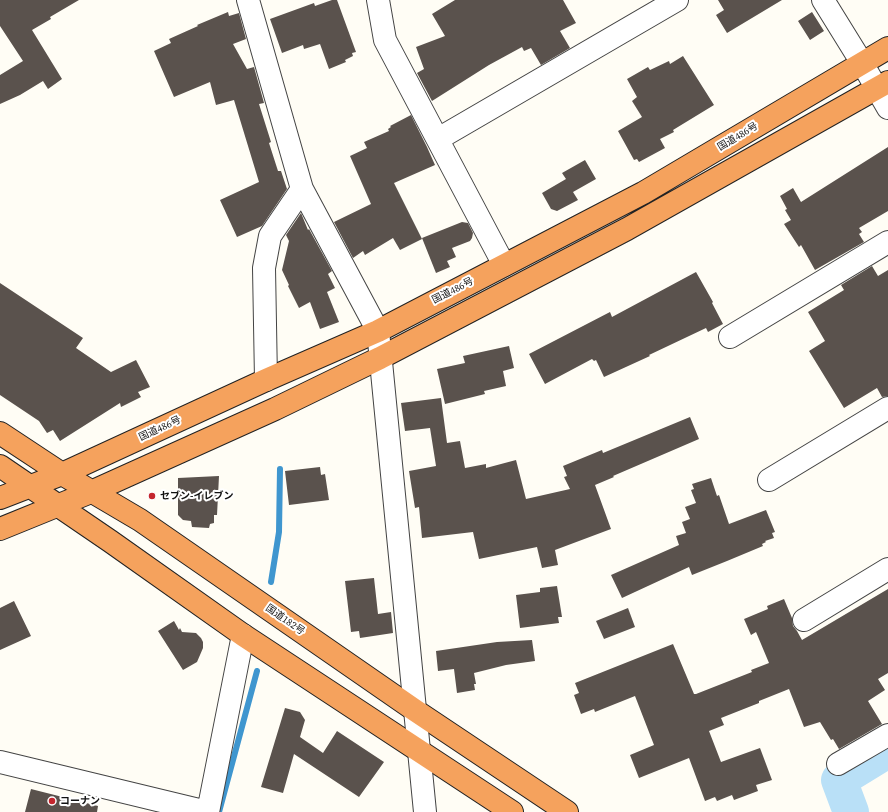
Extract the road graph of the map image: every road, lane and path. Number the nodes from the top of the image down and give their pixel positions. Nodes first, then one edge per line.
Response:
1 (248, 0) edge
2 (677, 0) edge
3 (823, 0) edge
4 (384, 2) edge
5 (888, 48) edge
6 (862, 63) junction
7 (882, 86) edge
8 (888, 108) edge
9 (438, 140) junction
10 (302, 189) junction
11 (888, 242) edge
12 (504, 265) junction
13 (378, 331) junction
14 (730, 337) dead end
15 (380, 358) junction
16 (266, 380) junction
17 (888, 408) edge
18 (0, 433) edge
19 (0, 466) edge
20 (62, 474) junction
21 (769, 480) dead end
22 (30, 487) junction
23 (91, 492) junction
24 (0, 498) edge
25 (59, 506) junction
26 (0, 529) edge
27 (888, 569) edge
28 (804, 620) dead end
29 (243, 635) junction
30 (416, 711) junction
31 (888, 735) edge
32 (419, 751) junction
33 (0, 762) edge
34 (838, 764) dead end
35 (207, 812) edge
36 (425, 812) edge
37 (512, 812) edge
38 (567, 812) edge

1 - 10 street
2 - 9 street
3 - 6 street
4 - 9 street
5 - 6 highway, 国道486号
6 - 7 street
6 - 12 highway, 国道486号
7 - 8 street
7 - 15 highway
9 - 12 street
10 - 13 street
10 - 16 street
11 - 14 street
12 - 13 highway, 国道486号
13 - 15 street
13 - 16 highway, 国道486号
15 - 23 highway
15 - 30 street
16 - 20 highway, 国道486号
17 - 21 street
18 - 20 highway, 国道182号
19 - 22 highway
20 - 22 highway, 国道486号
20 - 23 highway, 国道182号
22 - 24 highway, 国道486号
22 - 25 highway
23 - 25 highway
23 - 30 highway, 国道182号
25 - 26 highway
25 - 29 highway
27 - 28 street
29 - 32 highway
29 - 35 street
30 - 32 street
30 - 38 highway, 国道182号
31 - 34 street
32 - 36 street
32 - 37 highway
33 - 35 street

